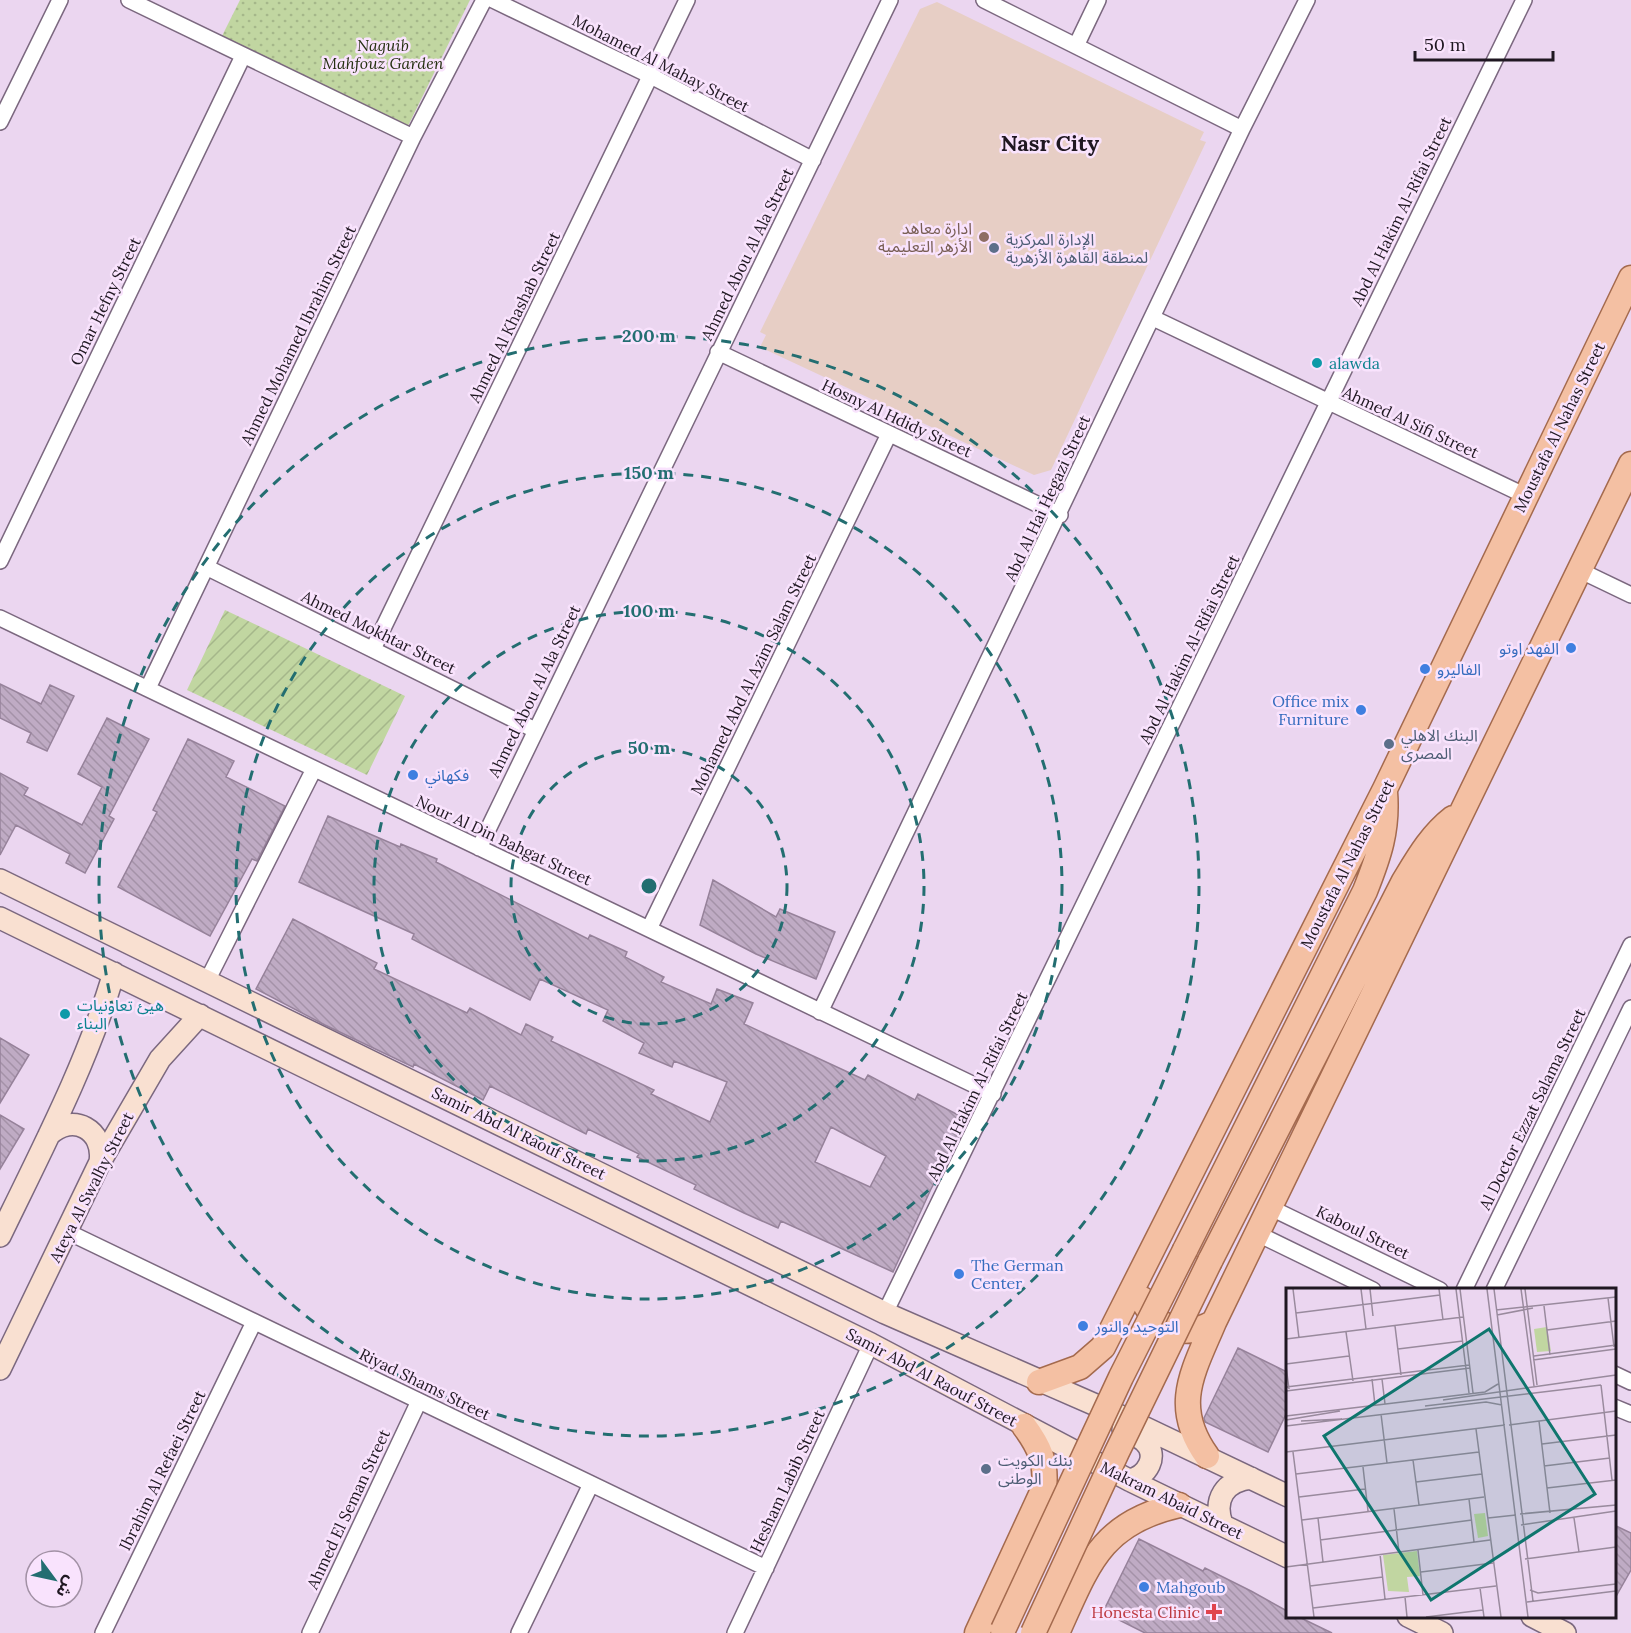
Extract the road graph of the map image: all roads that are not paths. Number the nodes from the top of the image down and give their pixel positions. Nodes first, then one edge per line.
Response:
1 (60, 0) edge
2 (129, 0) edge
3 (484, 0) edge
4 (493, 0) edge
5 (687, 0) edge
6 (890, 0) edge
7 (984, 0) edge
8 (1098, 0) edge
9 (1306, 0) edge
10 (1524, 0) edge
11 (1076, 46) junction
12 (243, 56) junction
13 (651, 76) junction
14 (0, 123) edge
15 (1242, 129) junction
16 (413, 137) junction
17 (813, 160) junction
18 (1631, 278) edge
19 (1153, 318) junction
20 (718, 352) junction
21 (1327, 403) junction
22 (889, 434) junction
23 (1631, 464) edge
24 (1526, 496) junction
25 (1623, 499) edge
26 (1060, 515) junction
27 (0, 561) edge
28 (206, 567) junction
29 (1579, 570) junction
30 (1631, 595) edge
31 (0, 618) edge
32 (373, 649) junction
33 (148, 688) junction
34 (535, 730) junction
35 (314, 769) junction
36 (1384, 789) junction
37 (1464, 810) junction
38 (478, 848) junction
39 (0, 880) edge
40 (0, 918) edge
41 (649, 929) junction
42 (1631, 945) edge
43 (114, 973) junction
44 (207, 981) junction
45 (1631, 1008) edge
46 (820, 1012) junction
47 (200, 1015) junction
48 (993, 1094) junction
49 (49, 1135) junction
50 (100, 1162) junction
51 (1271, 1208) junction
52 (68, 1232) junction
53 (1258, 1234) junction
54 (0, 1236) edge
55 (1135, 1286) junction
56 (1369, 1288) edge
57 (1436, 1288) edge
58 (1465, 1288) edge
59 (1495, 1288) edge
60 (885, 1313) junction
61 (254, 1322) junction
62 (1214, 1322) junction
63 (872, 1344) junction
64 (0, 1369) edge
65 (1616, 1375) edge
66 (1039, 1382) junction
67 (1631, 1382) edge
68 (419, 1401) junction
69 (1616, 1408) edge
70 (1114, 1413) junction
71 (1631, 1414) edge
72 (1024, 1426) junction
73 (1207, 1456) junction
74 (1251, 1478) junction
75 (1130, 1480) junction
76 (591, 1484) junction
77 (1286, 1496) edge
78 (1179, 1504) junction
79 (1222, 1524) junction
80 (1016, 1550) junction
81 (1286, 1556) edge
82 (766, 1568) junction
83 (1078, 1587) junction
84 (1410, 1618) edge
85 (1534, 1618) edge
86 (103, 1633) edge
87 (310, 1633) edge
88 (519, 1633) edge
89 (735, 1633) edge
90 (977, 1633) edge
91 (1001, 1633) edge
92 (1033, 1633) edge
93 (1058, 1633) edge
94 (1442, 1633) edge
95 (1565, 1633) edge

1 - 14 street
2 - 12 street
3 - 16 street, Ahmed Mohamed Ibrahim Street
4 - 13 street, Mohamed Al Mahay Street
5 - 13 street, Ahmed Al Khashab Street
6 - 17 street, Ahmed Abou Al Ala Street
7 - 11 street
8 - 11 street
9 - 15 street, Abd Al Hai Hegazi Street
10 - 21 street, Abd Al Hakim Al-Rifai Street
11 - 15 street
12 - 16 street
12 - 27 street, Omar Hefny Street
13 - 17 street, Mohamed Al Mahay Street
13 - 32 street, Ahmed Al Khashab Street
15 - 19 street, Abd Al Hai Hegazi Street
16 - 28 street, Ahmed Mohamed Ibrahim Street
17 - 20 street, Ahmed Abou Al Ala Street
18 - 24 main road, Moustafa Al Nahas Street
19 - 21 street, Ahmed Al Sifi Street
19 - 26 street, Abd Al Hai Hegazi Street
20 - 22 street, Hosny Al Hdidy Street
20 - 34 street, Ahmed Abou Al Ala Street
21 - 24 street, Ahmed Al Sifi Street
21 - 48 street, Abd Al Hakim Al-Rifai Street
22 - 26 street, Hosny Al Hdidy Street
22 - 41 street, Mohamed Abd Al Azim Salam Street
23 - 25 main road
24 - 36 main road, Moustafa Al Nahas Street
25 - 29 main road
26 - 46 street, Abd Al Hai Hegazi Street
28 - 32 street, Ahmed Mokhtar Street
28 - 33 street, Ahmed Mohamed Ibrahim Street
29 - 30 street
29 - 37 main road
31 - 33 street, Nour Al Din Bahgat Street
32 - 34 street, Ahmed Mokhtar Street
33 - 35 street, Nour Al Din Bahgat Street
34 - 38 street, Ahmed Abou Al Ala Street
35 - 38 street, Nour Al Din Bahgat Street
35 - 44 street
36 - 55 main road, Moustafa Al Nahas Street
36 - 91 main road, bridge
37 - 51 main road
37 - 92 main road, bridge
38 - 41 street, Nour Al Din Bahgat Street
39 - 44 street, Samir Abd Al Raouf Street
40 - 43 street, Samir Abd Al Raouf Street
41 - 46 street, Nour Al Din Bahgat Street
42 - 58 street, Al Doctor Ezzat Salama Street
43 - 47 street, Samir Abd Al Raouf Street
43 - 49 street
44 - 60 street, Samir Abd Al Raouf Street
45 - 59 street
46 - 48 street, Nour Al Din Bahgat Street
47 - 50 street, Ateya Al Swalhy Street
47 - 63 street, Samir Abd Al Raouf Street
48 - 60 street, Abd Al Hakim Al-Rifai Street
49 - 50 street
49 - 54 street
50 - 52 street, Ateya Al Swalhy Street
51 - 53 main road
51 - 57 street, Kaboul Street
52 - 61 street, Riyad Shams Street
52 - 64 street, Ateya Al Swalhy Street
53 - 56 street
53 - 62 main road
55 - 62 main road
55 - 66 main road, Moustafa Al Nahas Street
60 - 66 street, Samir Abd Al Raouf Street
61 - 68 street, Riyad Shams Street
61 - 86 street, Ibrahim Al Refaei Street
62 - 73 main road
63 - 72 street, Samir Abd Al Raouf Street
63 - 82 street, Hesham Labib Street
65 - 67 street
66 - 70 street
68 - 76 street, Riyad Shams Street
68 - 87 street, Ahmed El Seman Street
69 - 71 street
70 - 73 street
70 - 75 street
72 - 75 street, Makram Abaid Street
72 - 80 main road
73 - 74 street
74 - 77 street
74 - 79 street
75 - 78 street, Makram Abaid Street
76 - 82 street, Riyad Shams Street
76 - 88 street
78 - 79 street, Makram Abaid Street
78 - 83 main road
79 - 81 street, Makram Abaid Street
80 - 83 main road
80 - 90 main road
82 - 89 street, Hesham Labib Street
83 - 93 main road
84 - 94 street
85 - 95 street

